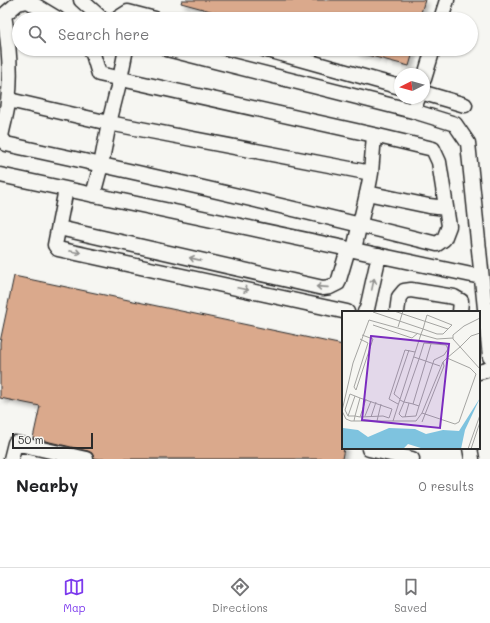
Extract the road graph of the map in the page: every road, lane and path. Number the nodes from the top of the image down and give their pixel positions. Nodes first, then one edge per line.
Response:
1 (82, 0) edge
2 (447, 0) edge
3 (46, 12) edge
4 (95, 12) edge
5 (444, 12) edge
6 (94, 56) edge
7 (125, 56) edge
8 (199, 56) edge
9 (290, 56) edge
10 (431, 56) edge
11 (427, 68) edge
12 (120, 79) junction
13 (394, 84) edge
14 (430, 95) edge
15 (394, 99) edge
16 (8, 100) junction
17 (416, 104) edge
18 (465, 105) dead end
19 (108, 123) junction
20 (374, 135) junction
21 (101, 165) junction
22 (371, 173) junction
23 (0, 175) edge
24 (66, 189) junction
25 (367, 193) junction
26 (93, 195) junction
27 (446, 208) junction
28 (359, 224) junction
29 (58, 228) junction
30 (351, 249) junction
31 (379, 255) junction
32 (481, 277) junction
33 (342, 311) edge
34 (366, 311) edge
35 (397, 311) edge
36 (460, 311) edge
37 (490, 357) edge
38 (490, 369) edge
39 (480, 372) edge
40 (470, 449) edge
41 (369, 452) edge
42 (11, 459) edge
43 (86, 459) edge
44 (412, 459) edge
45 (472, 459) edge

1 - 4 lane
2 - 5 lane
3 - 16 lane
6 - 12 lane
7 - 12 lane
8 - 15 lane
9 - 13 lane
10 - 11 lane
12 - 19 lane
12 - 20 lane
14 - 18 lane
16 - 19 lane
16 - 21 lane
17 - 32 lane
19 - 21 lane
19 - 22 lane
20 - 22 lane
20 - 27 lane
21 - 26 lane
21 - 28 lane
22 - 25 lane
23 - 24 lane
24 - 26 lane
24 - 29 lane
25 - 27 lane
25 - 28 lane
26 - 30 lane
27 - 28 lane
28 - 30 lane
30 -> 29 lane
29 -> 33 lane
30 - 31 lane
31 - 32 lane
34 -> 31 lane
32 - 37 lane
35 - 36 lane
38 - 39 lane
40 - 45 lane
41 - 44 lane
42 - 43 lane

